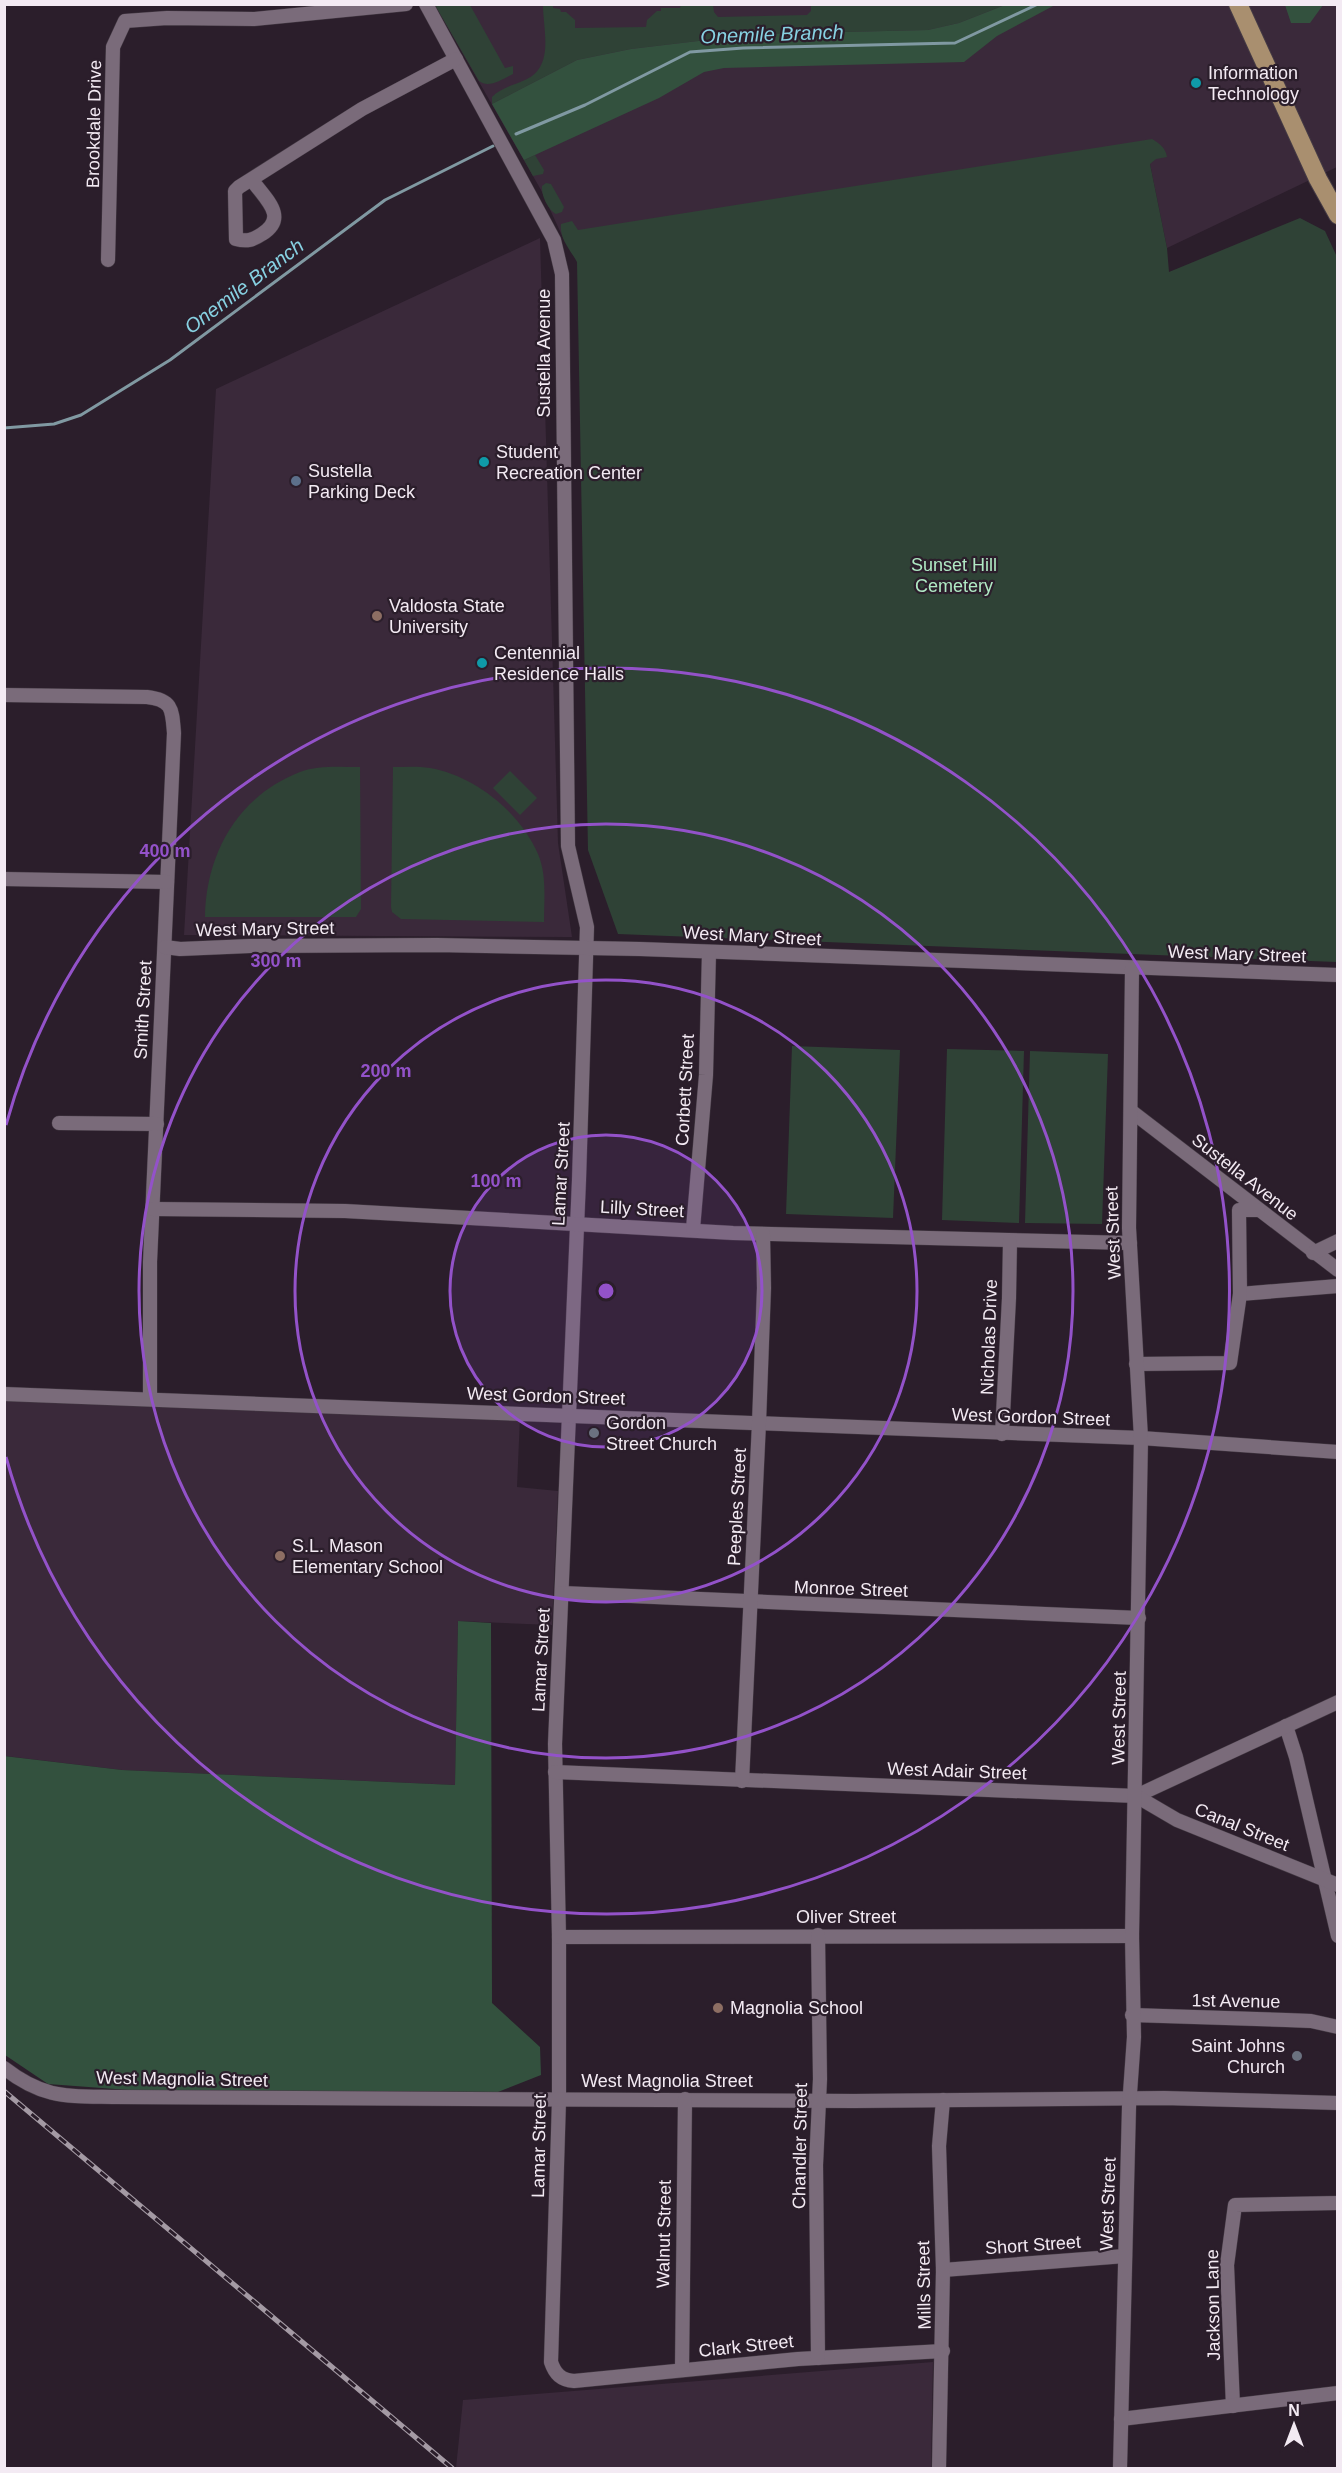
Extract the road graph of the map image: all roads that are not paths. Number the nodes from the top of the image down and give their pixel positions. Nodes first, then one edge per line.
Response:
1 (406, 4) edge
2 (426, 4) edge
3 (1238, 4) edge
4 (456, 59) junction
5 (252, 180) dead end
6 (1331, 191) edge
7 (1338, 214) edge
8 (108, 260) dead end
9 (4, 696) edge
10 (4, 879) edge
11 (167, 882) junction
12 (165, 947) junction
13 (585, 948) junction
14 (709, 952) junction
15 (1132, 969) junction
16 (1338, 975) edge
17 (1131, 1111) junction
18 (58, 1123) dead end
19 (157, 1124) junction
20 (153, 1209) junction
21 (1258, 1210) junction
22 (576, 1224) junction
23 (693, 1229) junction
24 (763, 1234) junction
25 (1010, 1241) junction
26 (1338, 1241) edge
27 (1130, 1243) junction
28 (1313, 1253) junction
29 (1338, 1270) edge
30 (1338, 1286) edge
31 (1240, 1294) junction
32 (1136, 1364) junction
33 (4, 1394) edge
34 (150, 1400) junction
35 (567, 1415) junction
36 (759, 1423) junction
37 (1002, 1434) junction
38 (1141, 1438) junction
39 (1338, 1452) edge
40 (562, 1593) junction
41 (750, 1603) junction
42 (1138, 1618) junction
43 (1338, 1702) edge
44 (1286, 1726) junction
45 (555, 1772) junction
46 (742, 1781) junction
47 (1136, 1796) junction
48 (1331, 1883) edge
49 (818, 1935) junction
50 (1132, 1936) junction
51 (1338, 1936) edge
52 (559, 1937) junction
53 (1132, 2015) junction
54 (1338, 2027) edge
55 (4, 2068) edge
56 (685, 2099) junction
57 (819, 2099) junction
58 (1130, 2099) junction
59 (559, 2100) junction
60 (943, 2100) junction
61 (1338, 2103) edge
62 (1338, 2203) edge
63 (1125, 2256) junction
64 (943, 2270) junction
65 (943, 2351) junction
66 (818, 2358) junction
67 (682, 2370) junction
68 (555, 2373) joint
69 (1338, 2393) edge
70 (1233, 2406) junction
71 (1121, 2419) junction
72 (939, 2469) edge
73 (1120, 2469) edge

1 - 8 street, Brookdale Drive
2 - 4 street, Sustella Avenue
3 - 6 main road
4 - 5 street
4 - 13 street, Sustella Avenue
6 - 7 main road
9 - 11 street, Smith Street
10 - 11 street
11 - 12 street, Smith Street
12 - 13 street, West Mary Street
12 - 19 street, Smith Street
13 - 14 street, West Mary Street
13 - 22 street, Lamar Street
14 - 15 street, West Mary Street
14 - 23 street, Corbett Street
15 - 16 street, West Mary Street
15 - 17 street, West Street
17 - 21 street, Sustella Avenue
17 - 27 street, West Street
18 - 19 street
19 - 20 street, Smith Street
20 - 22 street, Lilly Street
20 - 34 street, Smith Street
21 - 28 street, Sustella Avenue
21 - 31 street
22 - 23 street, Lilly Street
22 - 35 street, Lamar Street
23 - 24 street, Lilly Street
24 - 25 street, Lilly Street
24 - 36 street, Peeples Street
25 - 27 street, Lilly Street
25 - 37 street, Nicholas Drive
26 - 28 street
27 - 32 street, West Street
28 - 29 street, Sustella Avenue
30 - 31 street
31 - 32 street
32 - 38 street, West Street
33 - 34 street, West Gordon Street
34 - 35 street, West Gordon Street
35 - 36 street, West Gordon Street
35 - 40 street, Lamar Street
36 - 37 street, West Gordon Street
36 - 41 street, Peeples Street
37 - 38 street, West Gordon Street
38 - 39 street, West Gordon Street
38 - 42 street, West Street
40 - 41 street, Monroe Street
40 - 45 street, Lamar Street
41 - 42 street, Monroe Street
41 - 46 street, Peeples Street
42 - 47 street, West Street
43 - 44 street, West Adair Street
44 - 47 street, West Adair Street
44 - 48 street
45 - 46 street, West Adair Street
45 - 52 street, Lamar Street
46 - 47 street, West Adair Street
47 - 48 street, Canal Street
47 - 50 street, West Street
48 - 51 street
49 - 50 street, Oliver Street
49 - 52 street, Oliver Street
49 - 57 street, Chandler Street
50 - 53 street, West Street
52 - 59 street, Lamar Street
53 - 54 street, 1st Avenue
53 - 58 street, West Street
55 - 59 street, West Magnolia Street
56 - 57 street, West Magnolia Street
56 - 59 street, West Magnolia Street
56 - 67 street, Walnut Street
57 - 60 street, West Magnolia Street
57 - 66 street, Chandler Street
58 - 60 street, West Magnolia Street
58 - 61 street, West Magnolia Street
58 - 63 street, West Street
59 - 68 street, Lamar Street
60 - 64 street, Mills Street
62 - 70 street, Jackson Lane
63 - 64 street, Short Street
63 - 71 street, West Street
64 - 65 street, Mills Street
65 - 66 street, Clark Street
65 - 72 street, Mills Street
66 - 67 street, Clark Street
67 - 68 street, Clark Street
69 - 70 street
70 - 71 street
71 - 73 street, West Street

